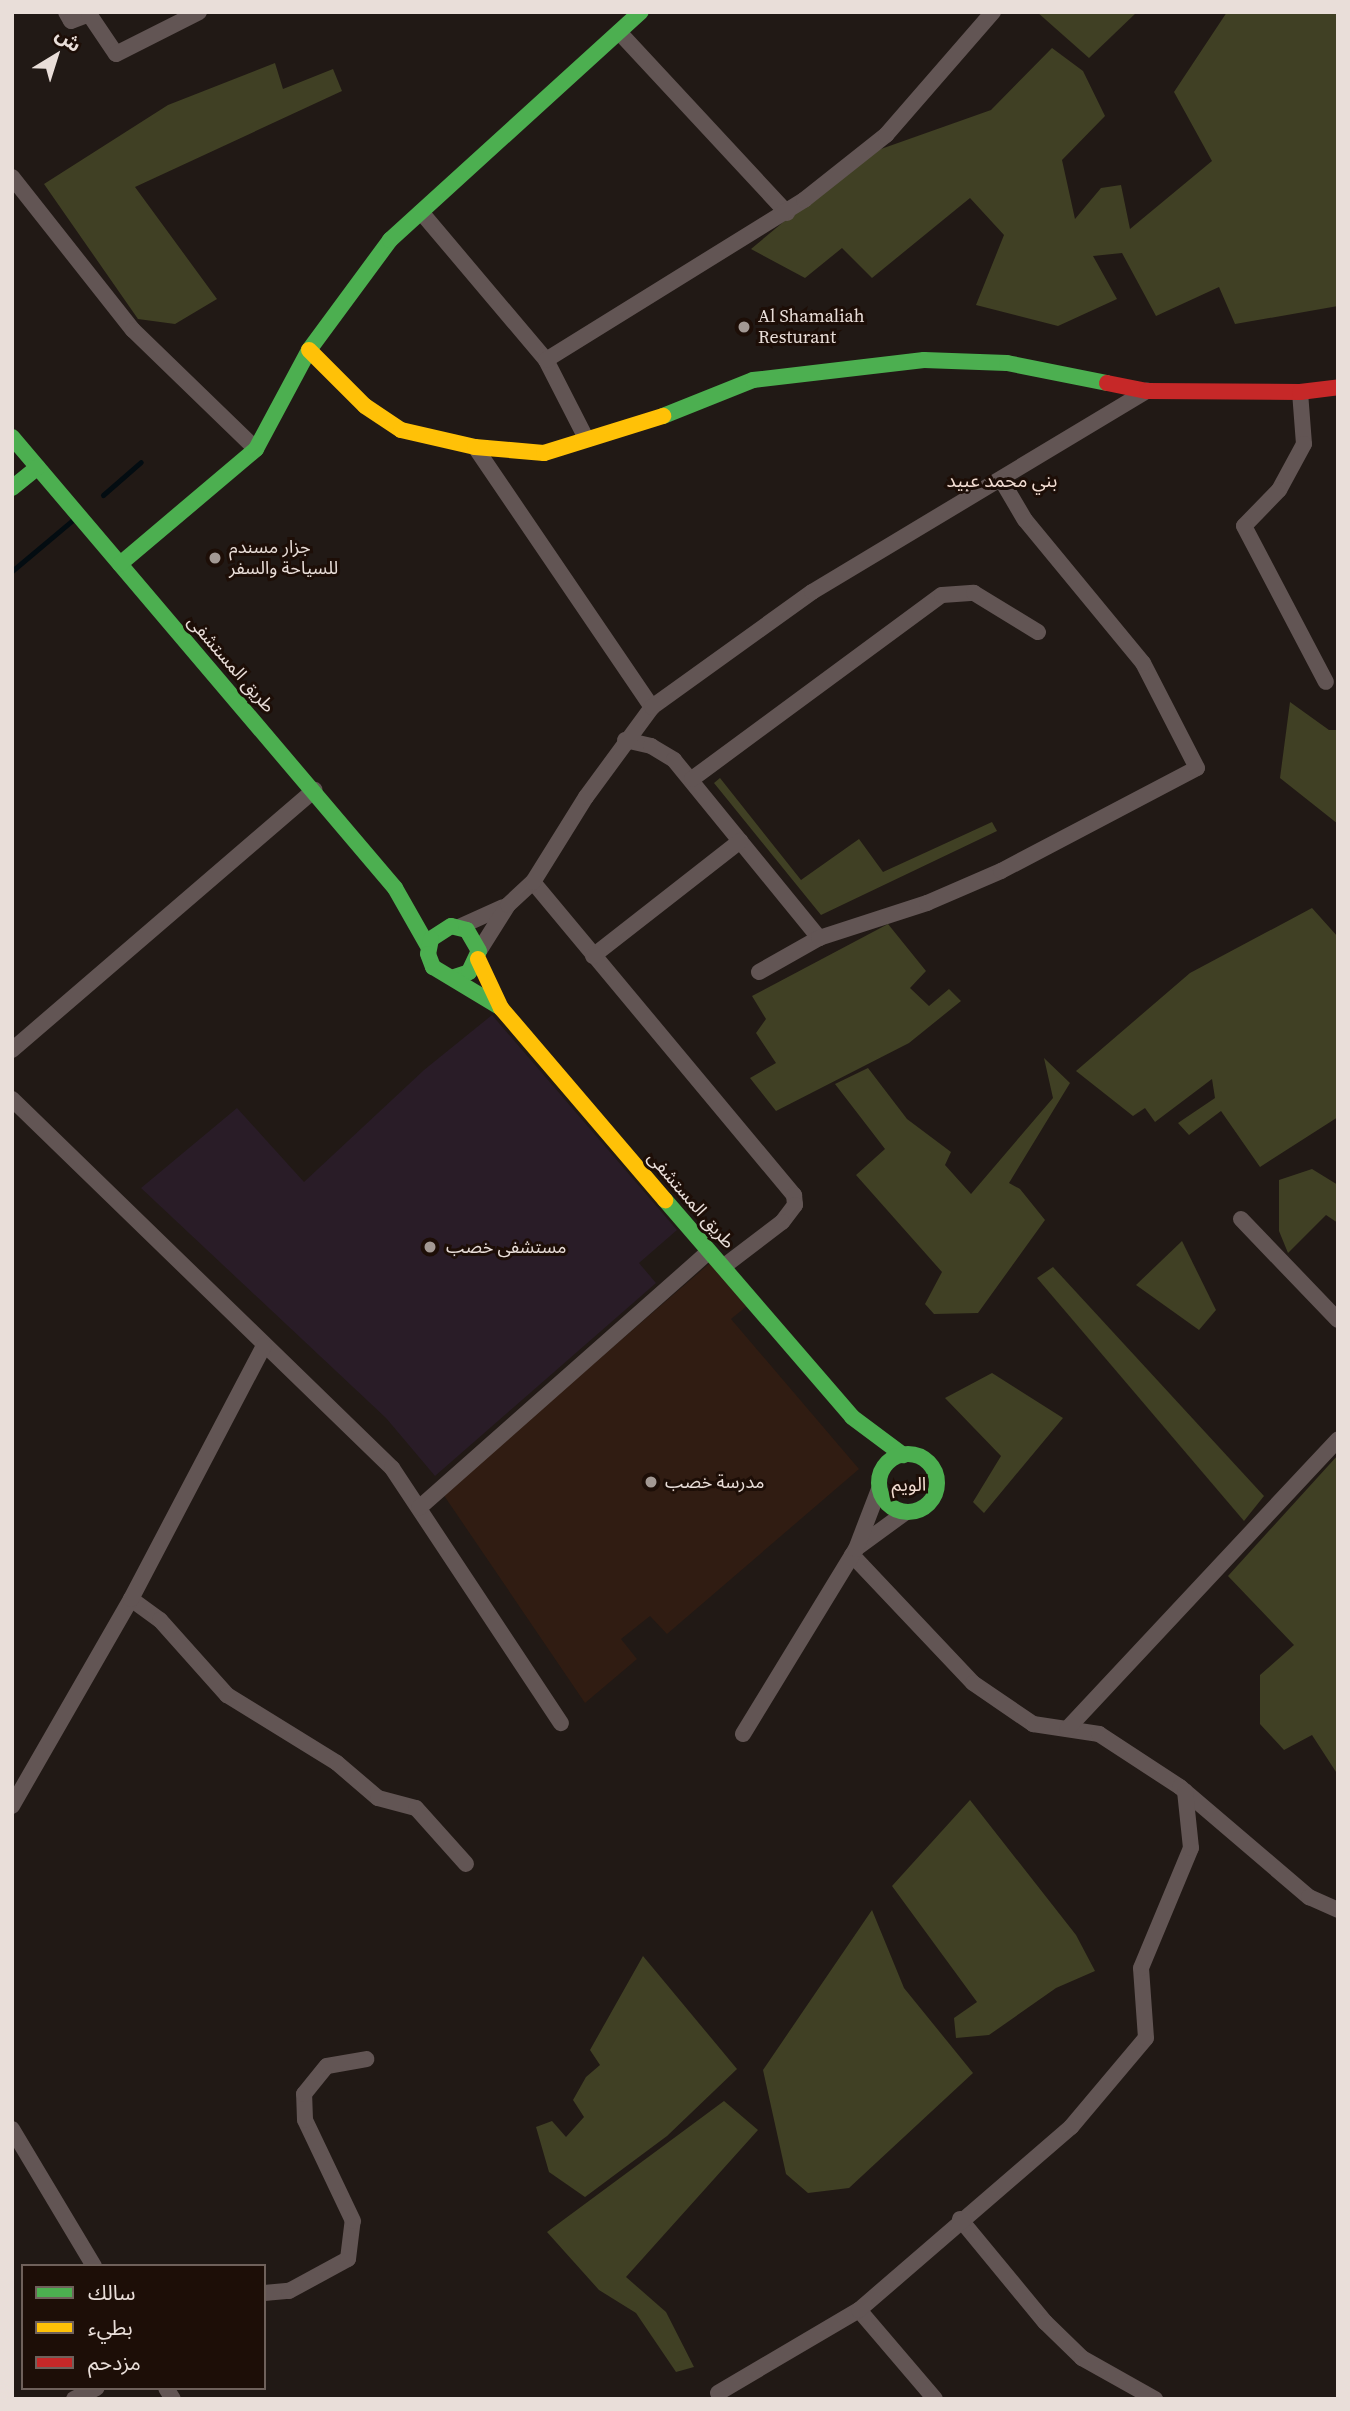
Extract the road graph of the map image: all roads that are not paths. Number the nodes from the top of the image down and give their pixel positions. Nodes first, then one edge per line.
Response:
1 (66, 12) edge
2 (199, 12) edge
3 (641, 12) edge
4 (993, 12) edge
5 (90, 13) edge
6 (619, 32) junction
7 (12, 177) edge
8 (421, 212) junction
9 (787, 213) junction
10 (309, 350) junction
11 (546, 360) junction
12 (1338, 387) edge
13 (1147, 391) junction
14 (1300, 392) junction
15 (12, 437) edge
16 (586, 438) junction
17 (475, 447) junction
18 (256, 449) junction
19 (38, 467) junction
20 (1002, 481) junction
21 (12, 488) edge
22 (120, 564) junction
23 (1038, 632) dead end
24 (1326, 682) dead end
25 (652, 707) junction
26 (625, 740) junction
27 (692, 779) junction
28 (314, 790) junction
29 (740, 841) junction
30 (533, 882) junction
31 (395, 887) junction
32 (508, 905) junction
33 (455, 927) junction
34 (819, 938) junction
35 (428, 946) junction
36 (478, 955) junction
37 (593, 956) junction
38 (759, 972) dead end
39 (454, 977) junction
40 (500, 1008) junction
41 (12, 1050) edge
42 (12, 1099) edge
43 (1241, 1219) dead end
44 (709, 1251) junction
45 (723, 1267) junction
46 (1338, 1320) edge
47 (264, 1346) junction
48 (852, 1417) junction
49 (1338, 1439) edge
50 (903, 1455) junction
51 (879, 1485) junction
52 (419, 1508) junction
53 (906, 1512) junction
54 (854, 1552) junction
55 (131, 1599) junction
56 (561, 1723) dead end
57 (1068, 1729) junction
58 (744, 1734) dead end
59 (1185, 1791) junction
60 (12, 1806) edge
61 (466, 1864) dead end
62 (1338, 1910) edge
63 (366, 2059) dead end
64 (12, 2129) edge
65 (960, 2220) junction
66 (93, 2264) edge
67 (266, 2293) edge
68 (859, 2309) junction
69 (93, 2390) edge
70 (718, 2393) dead end
71 (74, 2399) edge
72 (935, 2399) edge
73 (1154, 2399) edge

1 - 5 street
2 - 5 street
3 - 6 street
4 - 9 street
6 - 8 street
6 - 9 street
7 - 18 street
8 - 10 street
8 - 11 street
9 - 11 street
10 - 17 street
10 - 18 street
11 - 16 street
12 - 14 street
13 - 14 street
13 - 16 street
13 - 20 street
14 - 24 street
15 - 19 street, طريق المستشفى
16 - 17 street
17 - 25 street
18 - 22 street
19 - 21 street
19 - 22 street, طريق المستشفى
20 - 25 street
20 - 34 street
22 - 28 street, طريق المستشفى
23 - 27 street
25 - 26 street
26 - 27 street
26 - 30 street
27 - 29 street
28 - 31 street, طريق المستشفى
28 - 41 street
29 - 34 street
29 - 37 street
30 - 32 street
30 - 37 street
31 - 33 street, طريق المستشفى
31 - 35 street, طريق المستشفى
32 - 33 street
32 - 36 street
33 - 35 street
33 - 36 street
34 - 38 street
35 - 39 street
36 - 39 street
36 - 40 street, طريق المستشفى
37 - 45 street
39 - 40 street, طريق المستشفى
40 - 44 street, طريق المستشفى
42 - 47 street
43 - 46 street
44 - 45 street, طريق المستشفى
44 - 52 street
45 - 48 street, طريق المستشفى
47 - 52 street
47 - 55 street
48 - 50 street, طريق المستشفى
48 - 51 street, طريق المستشفى
49 - 57 street
50 - 51 street
50 - 53 street
51 - 53 street
51 - 54 street
52 - 56 street
53 - 54 street
54 - 57 street
54 - 58 street
55 - 60 street
55 - 61 street
57 - 59 street
59 - 62 street
59 - 65 street
63 - 67 street
64 - 66 street
65 - 68 street
65 - 73 street
68 - 70 street
68 - 72 street
69 - 71 street

